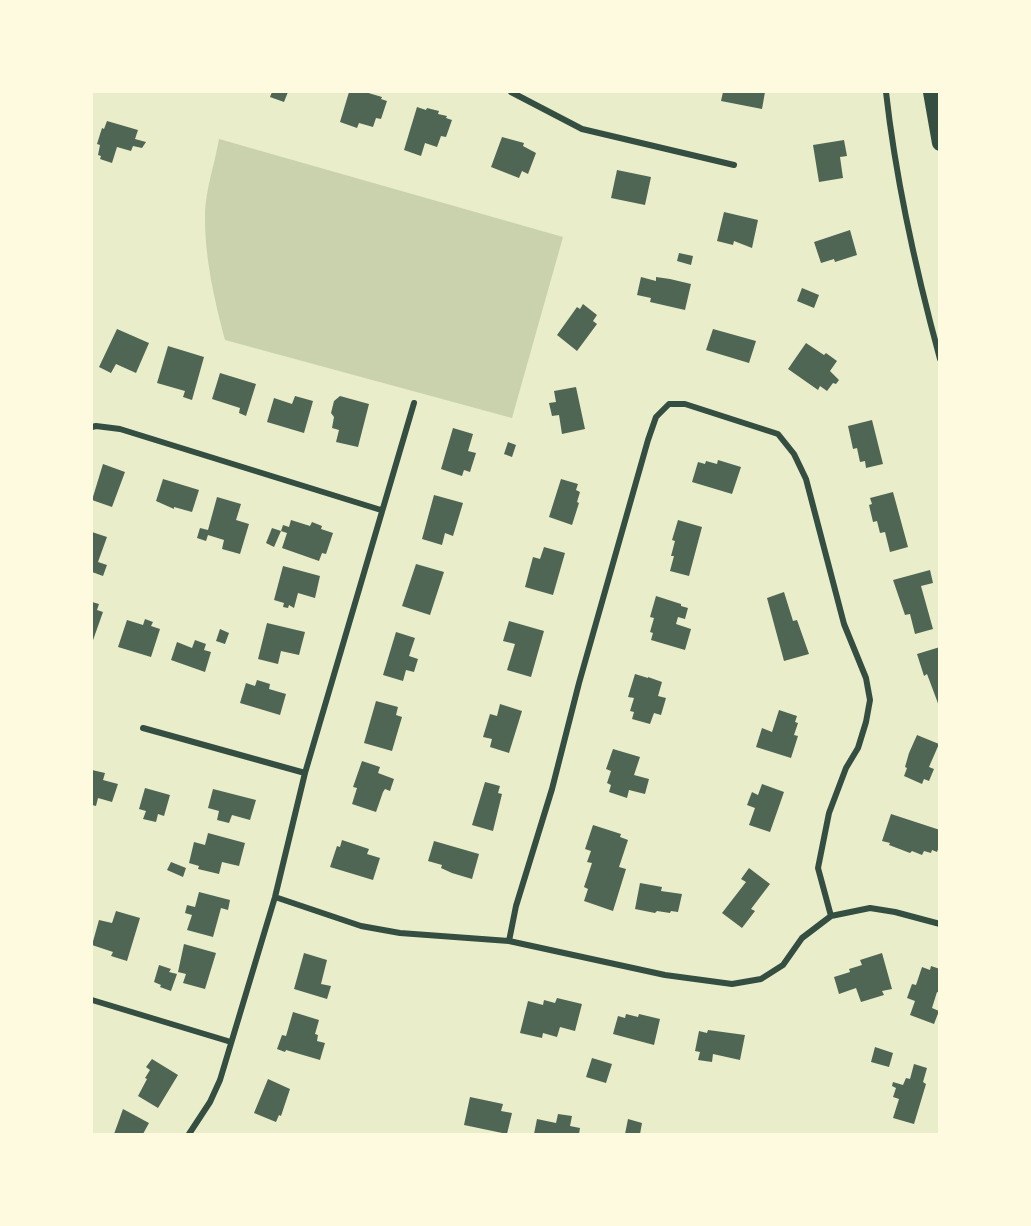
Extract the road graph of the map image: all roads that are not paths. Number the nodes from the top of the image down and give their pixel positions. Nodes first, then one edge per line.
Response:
1 (511, 92) edge
2 (885, 92) edge
3 (931, 92) edge
4 (939, 144) edge
5 (734, 165) dead end
6 (939, 359) edge
7 (414, 403) dead end
8 (92, 427) edge
9 (381, 510) junction
10 (143, 728) dead end
11 (305, 773) junction
12 (275, 897) junction
13 (831, 916) junction
14 (939, 924) edge
15 (509, 941) junction
16 (92, 1000) edge
17 (231, 1042) junction
18 (189, 1134) edge

1 - 5 street
2 - 6 street
3 - 4 highway
7 - 9 street
8 - 9 street
9 - 11 street
10 - 11 street
11 - 12 street
12 - 15 street
12 - 17 street
13 - 14 street
13 - 15 street
13 - 15 street
16 - 17 street
17 - 18 street

